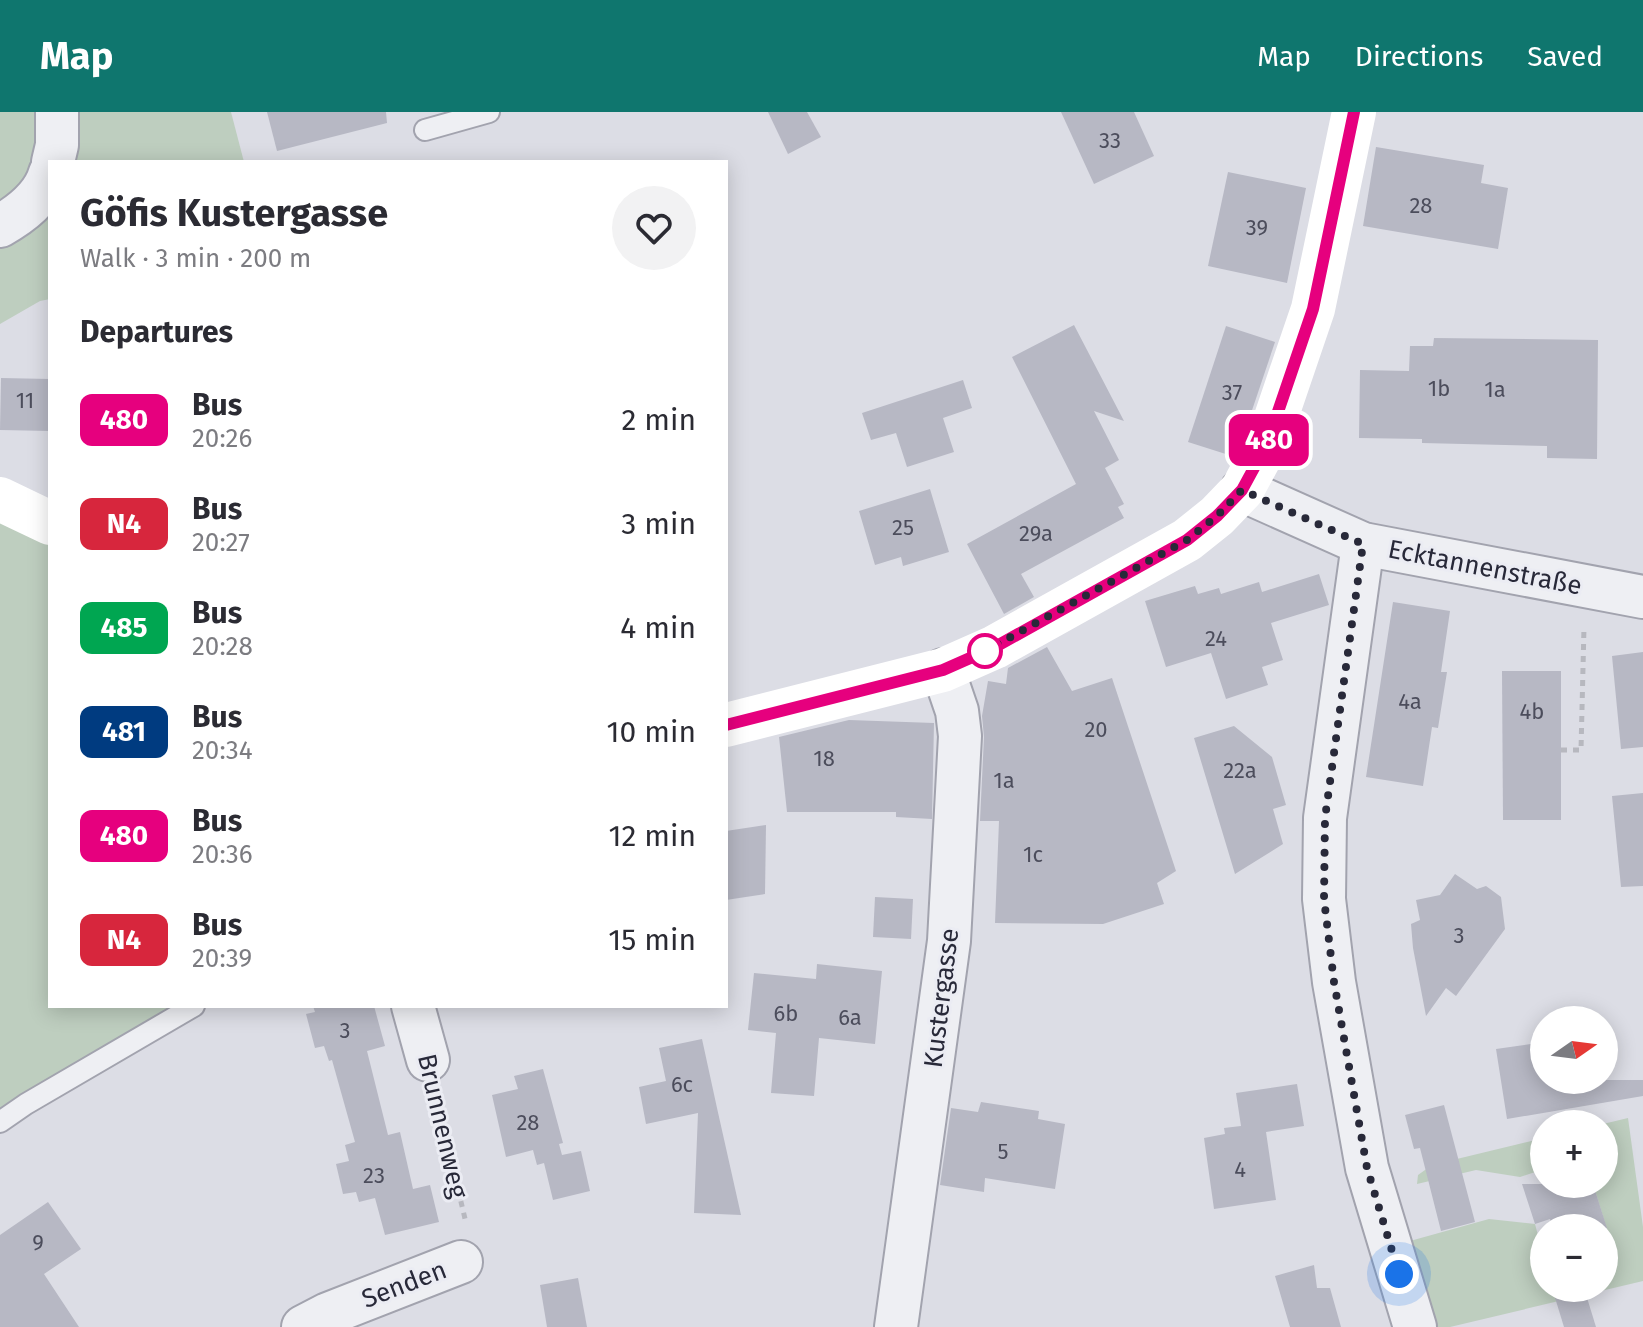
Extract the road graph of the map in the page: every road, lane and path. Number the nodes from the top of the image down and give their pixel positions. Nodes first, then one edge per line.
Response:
1 (57, 112) edge
2 (489, 112) edge
3 (1354, 112) edge
4 (425, 130) dead end
5 (53, 160) edge
6 (48, 183) edge
7 (0, 226) edge
8 (1242, 490) junction
9 (0, 499) edge
10 (48, 522) edge
11 (1363, 544) junction
12 (1585, 586) junction
13 (1643, 597) edge
14 (943, 670) junction
15 (728, 724) edge
16 (1561, 750) dead end
17 (191, 1008) edge
18 (414, 1008) edge
19 (428, 1060) joint
20 (0, 1122) edge
21 (465, 1247) joint
22 (303, 1327) edge
23 (896, 1327) edge
24 (1415, 1327) edge

1 - 5 street
2 - 4 lane
3 - 8 main road
6 - 7 street
8 - 11 street, Ecktannenstraße
8 - 14 main road
9 - 10 main road
11 - 12 street, Ecktannenstraße
11 - 24 street
12 - 13 street, Ecktannenstraße
12 - 16 path
14 - 15 main road
14 - 23 street, Kustergasse
17 - 20 lane
18 - 19 street, Brunnenweg
19 - 21 path, Brunnenweg
21 - 22 street, Senden

